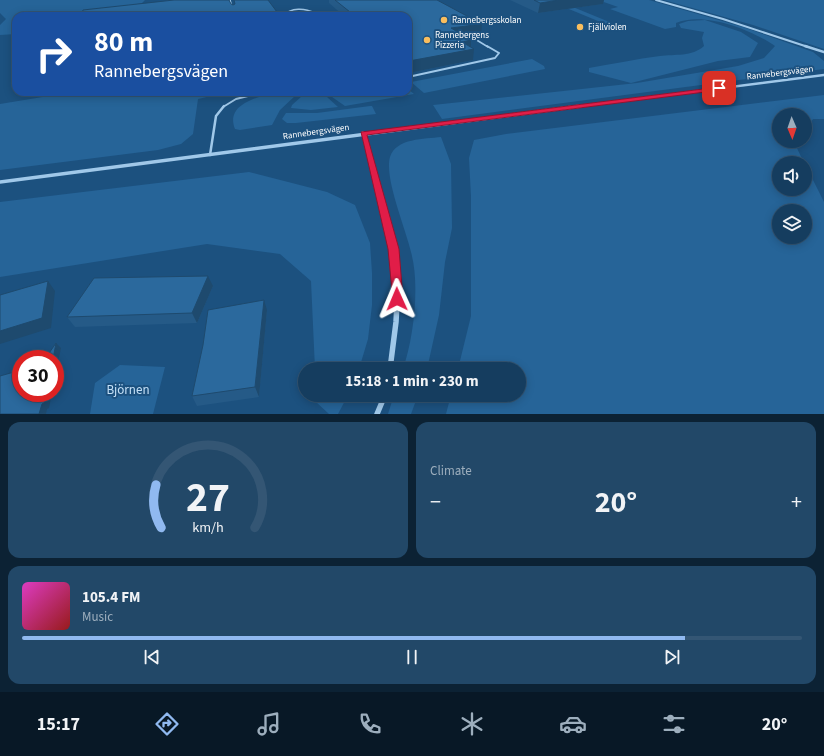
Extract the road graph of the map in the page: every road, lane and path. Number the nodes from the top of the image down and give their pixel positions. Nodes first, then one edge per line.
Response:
1 (230, 0) edge
2 (656, 0) edge
3 (233, 8) edge
4 (289, 12) edge
5 (313, 12) edge
6 (475, 39) edge
7 (824, 52) edge
8 (824, 75) edge
9 (412, 76) edge
10 (245, 96) edge
11 (363, 133) junction
12 (210, 155) junction
13 (0, 182) edge
14 (391, 362) edge
15 (382, 402) edge
16 (377, 414) edge

1 - 3 lane
2 - 7 street, Rannebergsvägen
4 - 5 lane
6 - 9 lane
8 - 11 street, Rannebergsvägen
10 - 12 lane
11 - 12 street, Rannebergsvägen
11 - 14 street
12 - 13 street, Rannebergsvägen
15 - 16 street

